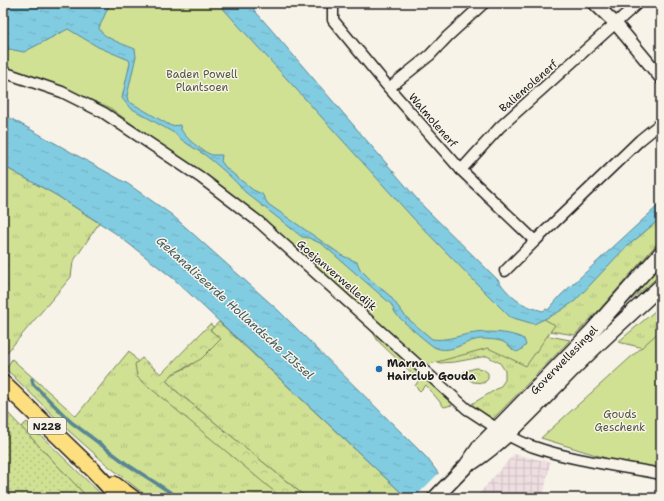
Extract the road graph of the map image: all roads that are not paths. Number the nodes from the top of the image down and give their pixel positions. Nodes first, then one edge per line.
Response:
1 (333, 3) edge
2 (484, 3) edge
3 (594, 3) edge
4 (638, 3) edge
5 (616, 24) junction
6 (3, 72) edge
7 (661, 78) edge
8 (389, 88) junction
9 (661, 123) edge
10 (461, 170) junction
11 (535, 241) junction
12 (661, 253) edge
13 (505, 271) dead end
14 (661, 286) edge
15 (3, 383) edge
16 (502, 431) junction
17 (92, 469) junction
18 (661, 474) edge
19 (119, 498) edge
20 (133, 498) edge
21 (435, 498) edge

1 - 8 street, Walmolenerf
2 - 8 street
3 - 5 street
4 - 5 street, Baliemolenerf
5 - 7 street
5 - 10 street, Baliemolenerf
6 - 16 street, Goejanverwelledijk
8 - 10 street, Walmolenerf
9 - 11 street
10 - 11 street, Walmolenerf
11 - 13 street
12 - 16 main road, Goverwellesingel
14 - 16 main road, Goverwellesingel
15 - 17 main road, N228
16 - 18 street, Goejanverwelledijk
16 - 21 main road, Goverwellesingel
17 - 19 main road, N228
17 - 20 main road, N228

